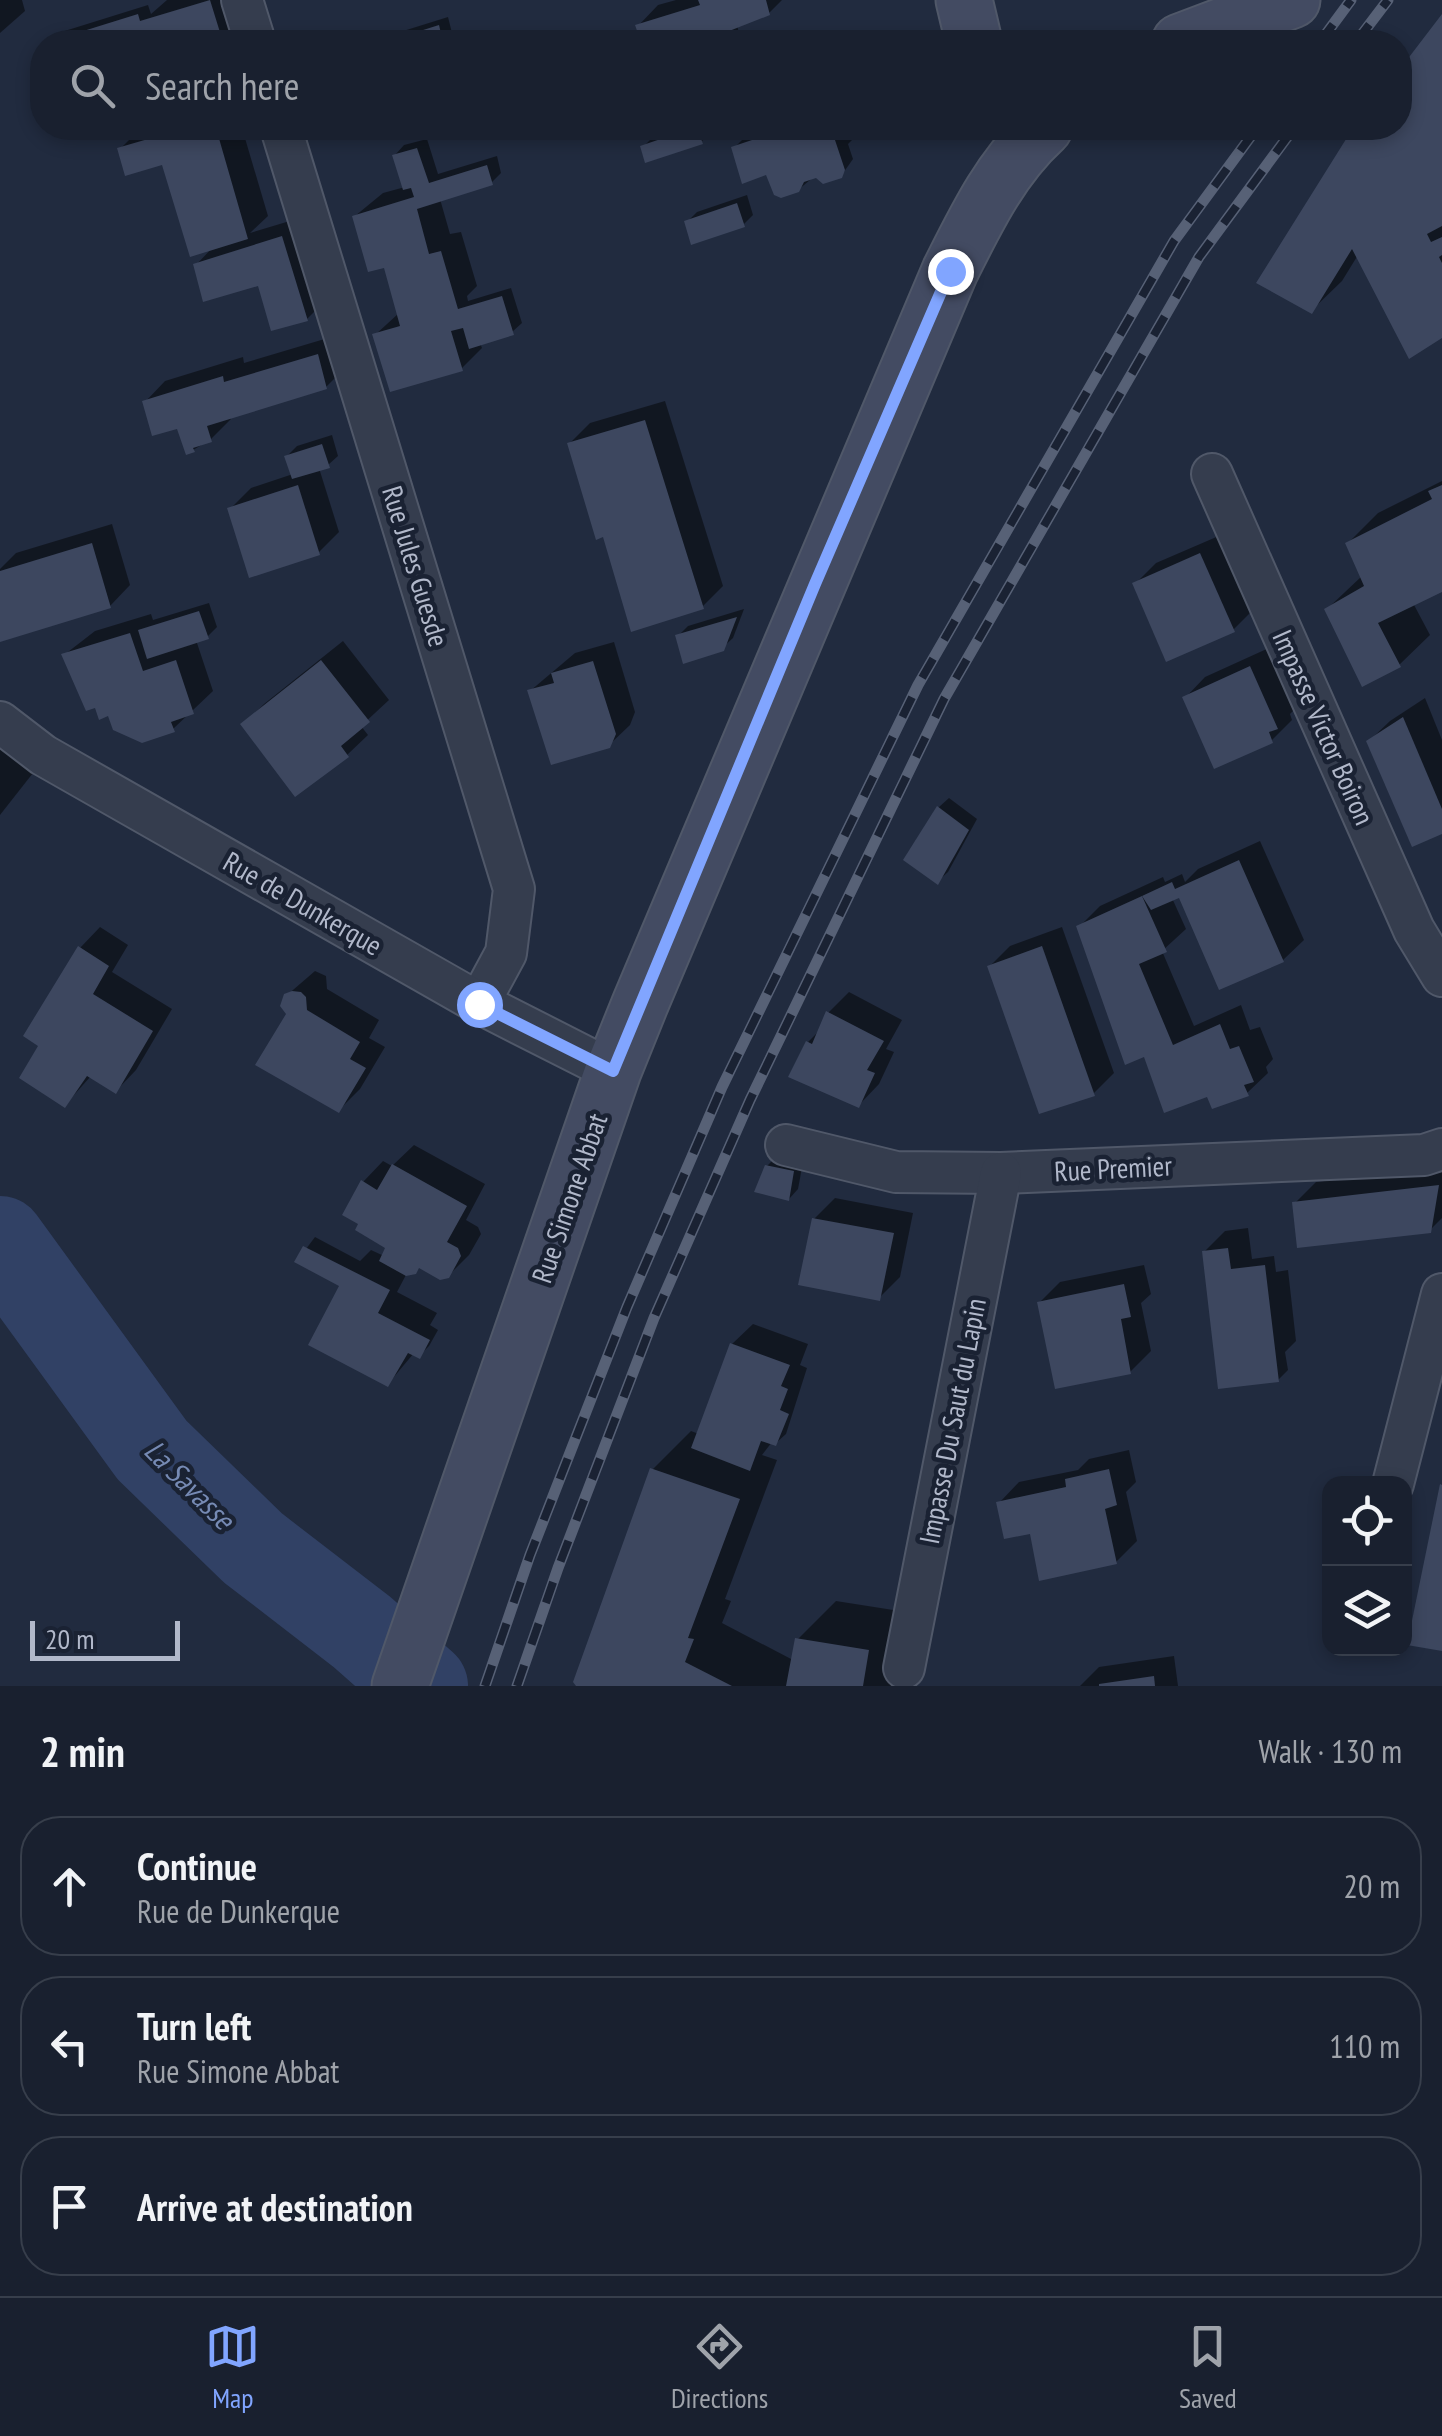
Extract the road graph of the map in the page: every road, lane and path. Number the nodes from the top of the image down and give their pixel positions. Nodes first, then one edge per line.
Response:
1 (242, 0) edge
2 (964, 0) edge
3 (1292, 0) edge
4 (251, 30) edge
5 (971, 30) edge
6 (1212, 30) edge
7 (285, 140) edge
8 (1021, 140) edge
9 (1212, 474) dead end
10 (0, 722) edge
11 (1442, 976) edge
12 (479, 1004) junction
13 (613, 1071) junction
14 (786, 1145) dead end
15 (1442, 1149) edge
16 (1001, 1173) junction
17 (1442, 1294) edge
18 (1395, 1476) edge
19 (904, 1668) dead end
20 (400, 1686) edge

1 - 4 street
2 - 5 main road
3 - 6 main road
7 - 12 street, Rue Jules Guesde
8 - 13 main road, Rue Simone Abbat
9 - 11 street, Impasse Victor Boiron
10 - 12 street, Rue de Dunkerque
12 - 13 street, Rue de Dunkerque
13 - 20 main road, Rue Simone Abbat
14 - 16 street, Rue Premier
15 - 16 street, Rue Premier
16 - 19 street, Impasse Du Saut du Lapin
17 - 18 street

